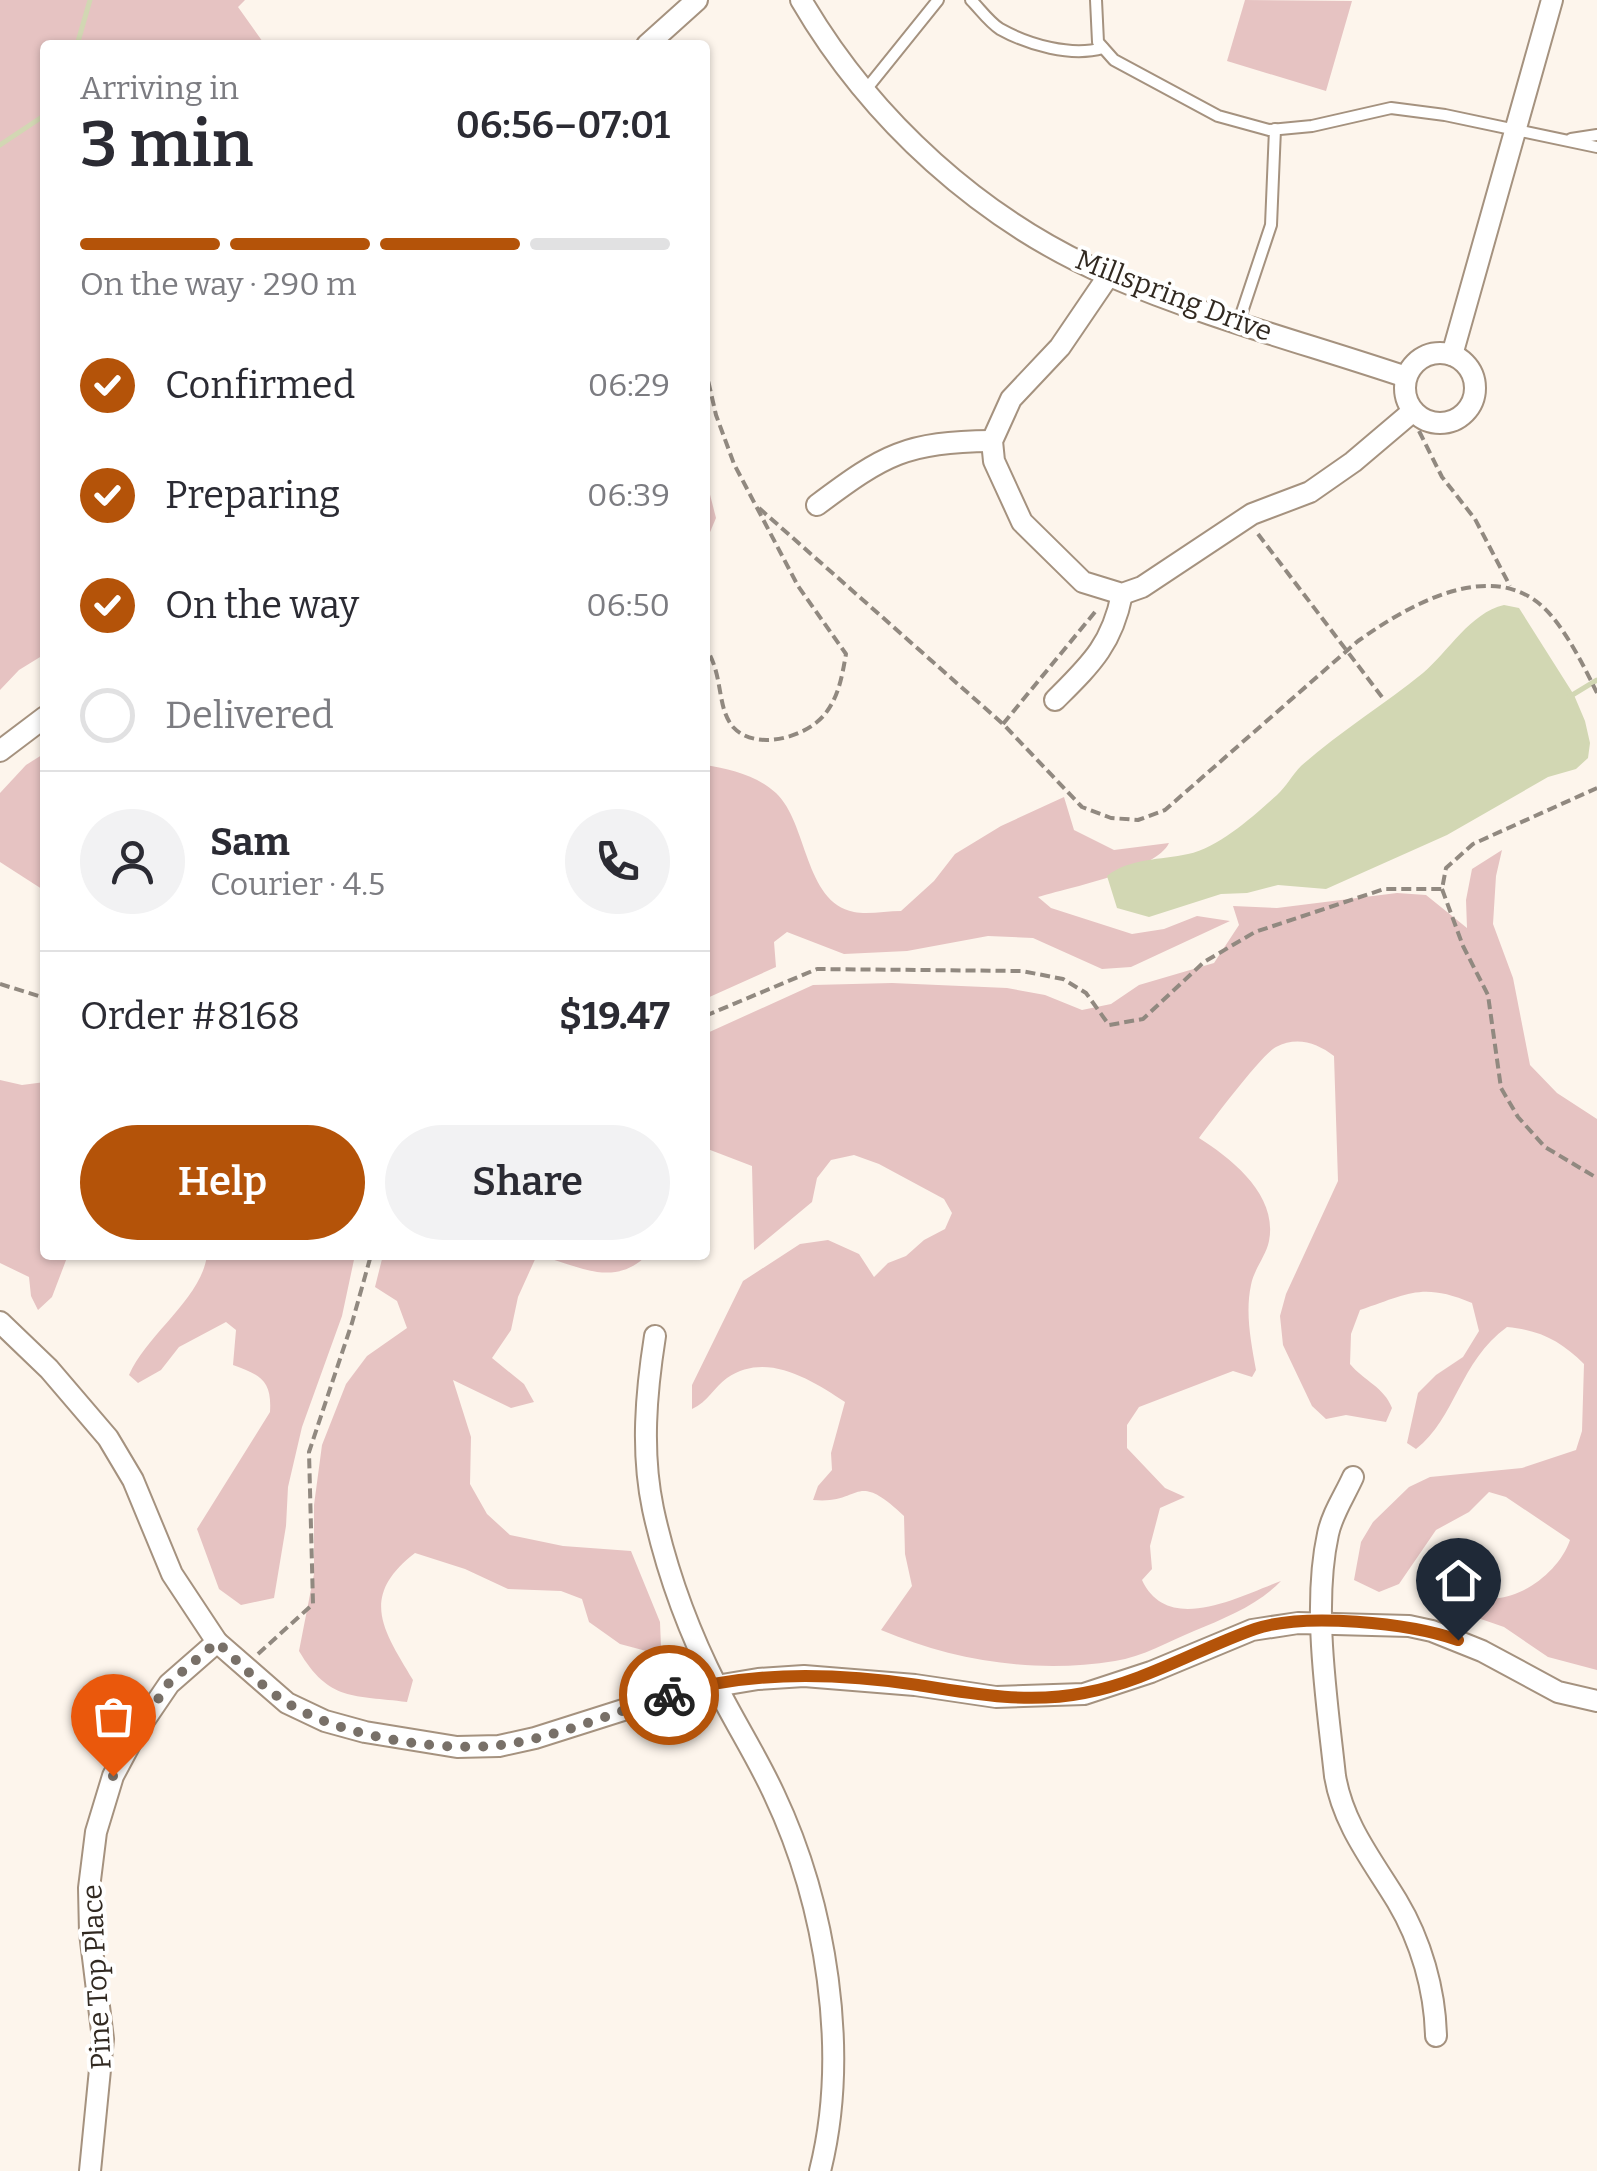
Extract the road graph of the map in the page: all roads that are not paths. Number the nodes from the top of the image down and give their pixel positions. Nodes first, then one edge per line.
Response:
1 (697, 0) edge
2 (802, 0) edge
3 (938, 0) edge
4 (971, 0) edge
5 (1096, 0) edge
6 (1552, 0) edge
7 (653, 40) edge
8 (1103, 48) junction
9 (864, 92) junction
10 (1275, 129) junction
11 (1516, 130) junction
12 (1597, 135) edge
13 (1565, 140) junction
14 (1597, 147) edge
15 (1109, 276) junction
16 (1239, 321) junction
17 (1452, 355) junction
18 (1406, 377) junction
19 (1412, 412) junction
20 (992, 441) junction
21 (817, 505) dead end
22 (1113, 592) junction
23 (1055, 700) dead end
24 (40, 722) edge
25 (0, 751) edge
26 (0, 1322) edge
27 (654, 1336) dead end
28 (1354, 1477) dead end
29 (1323, 1623) junction
30 (217, 1642) junction
31 (716, 1684) junction
32 (1597, 1700) edge
33 (1436, 2036) dead end
34 (90, 2171) edge
35 (820, 2171) edge

1 - 7 street
2 - 9 street, Millspring Drive
3 - 9 lane
4 - 8 lane
5 - 8 lane
6 - 11 street
8 - 10 lane
9 - 15 street, Millspring Drive
10 - 11 lane
10 - 16 lane
11 - 13 lane
11 - 17 street
12 - 13 lane
13 - 14 lane
15 - 16 street, Millspring Drive
15 - 20 street
16 - 18 street, Millspring Drive
17 - 18 street
17 - 19 street
18 - 19 street
19 - 22 street
20 - 21 street
20 - 22 street
22 - 23 street
24 - 25 street
26 - 30 street
27 - 31 street
28 - 29 street
29 - 31 street
29 - 32 street
29 - 33 street
30 - 31 street
30 - 34 street, Pine Top Place
31 - 35 street

